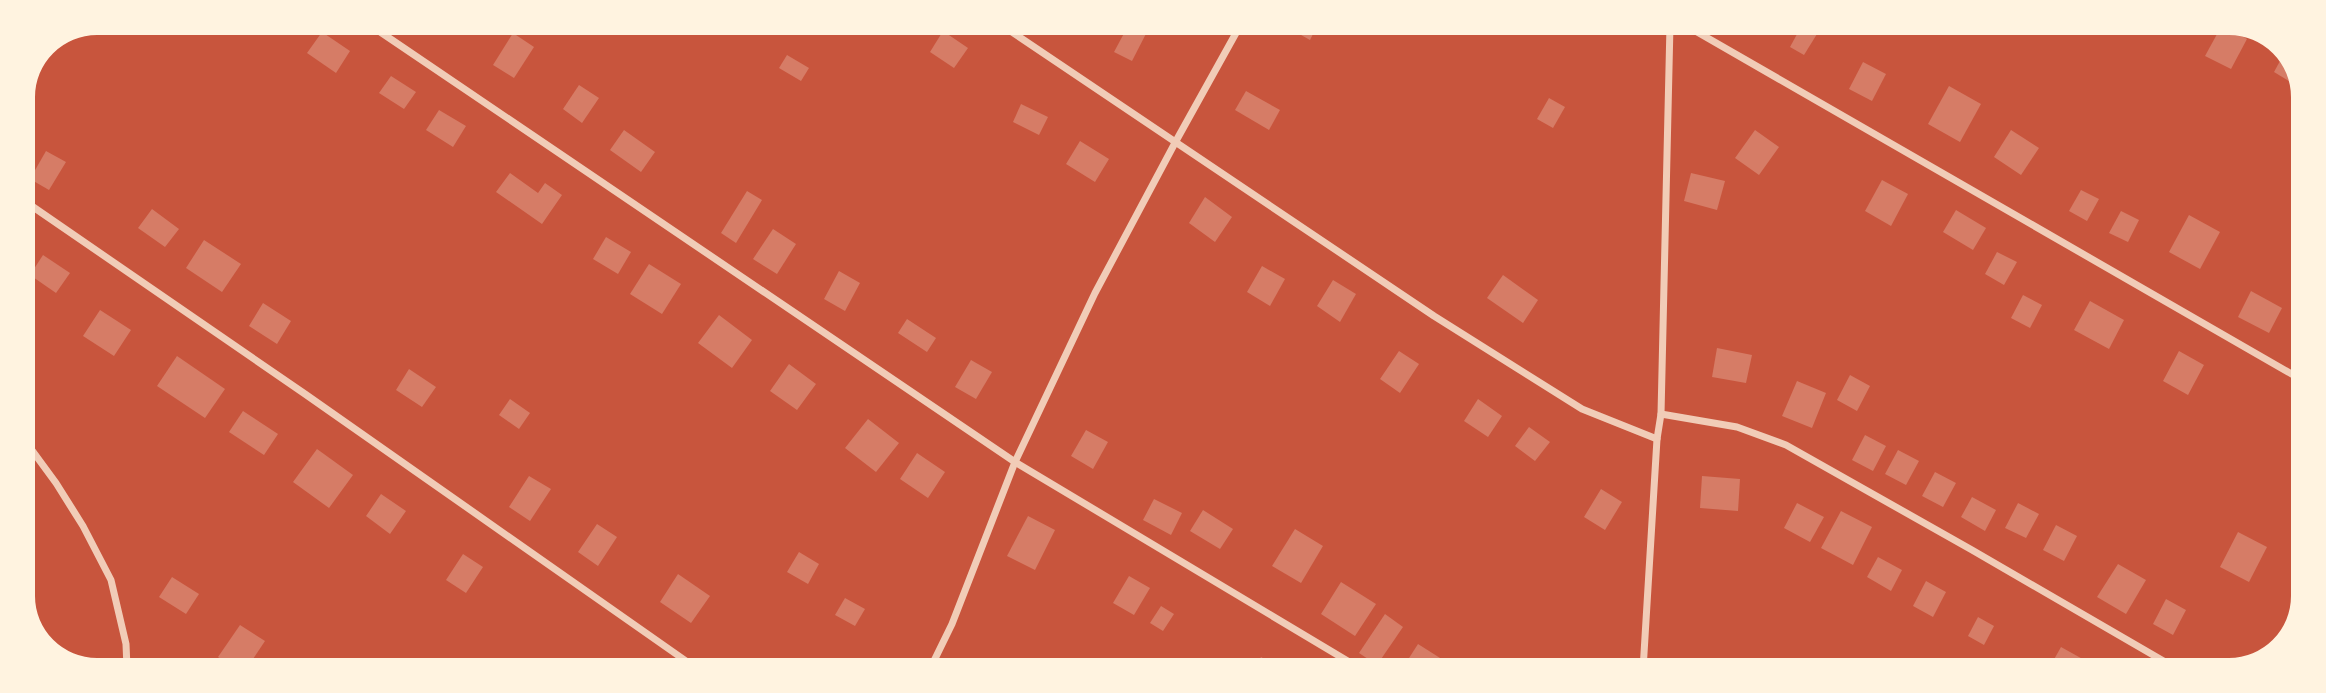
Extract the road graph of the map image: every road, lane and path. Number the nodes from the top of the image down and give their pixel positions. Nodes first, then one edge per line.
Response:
1 (385, 35) edge
2 (1017, 35) edge
3 (1235, 35) edge
4 (1670, 35) edge
5 (1702, 35) edge
6 (1176, 141) junction
7 (35, 208) edge
8 (2291, 374) edge
9 (1661, 414) junction
10 (1657, 439) junction
11 (35, 454) edge
12 (1015, 462) junction
13 (127, 658) edge
14 (682, 658) edge
15 (935, 658) edge
16 (1343, 658) edge
17 (1644, 658) edge
18 (2158, 658) edge

1 - 12 street
2 - 6 street
3 - 6 street
4 - 9 street
5 - 8 street
6 - 10 street
6 - 12 street
7 - 14 street
9 - 10 street
9 - 18 street
10 - 17 street
11 - 13 street
12 - 15 street
12 - 16 street

